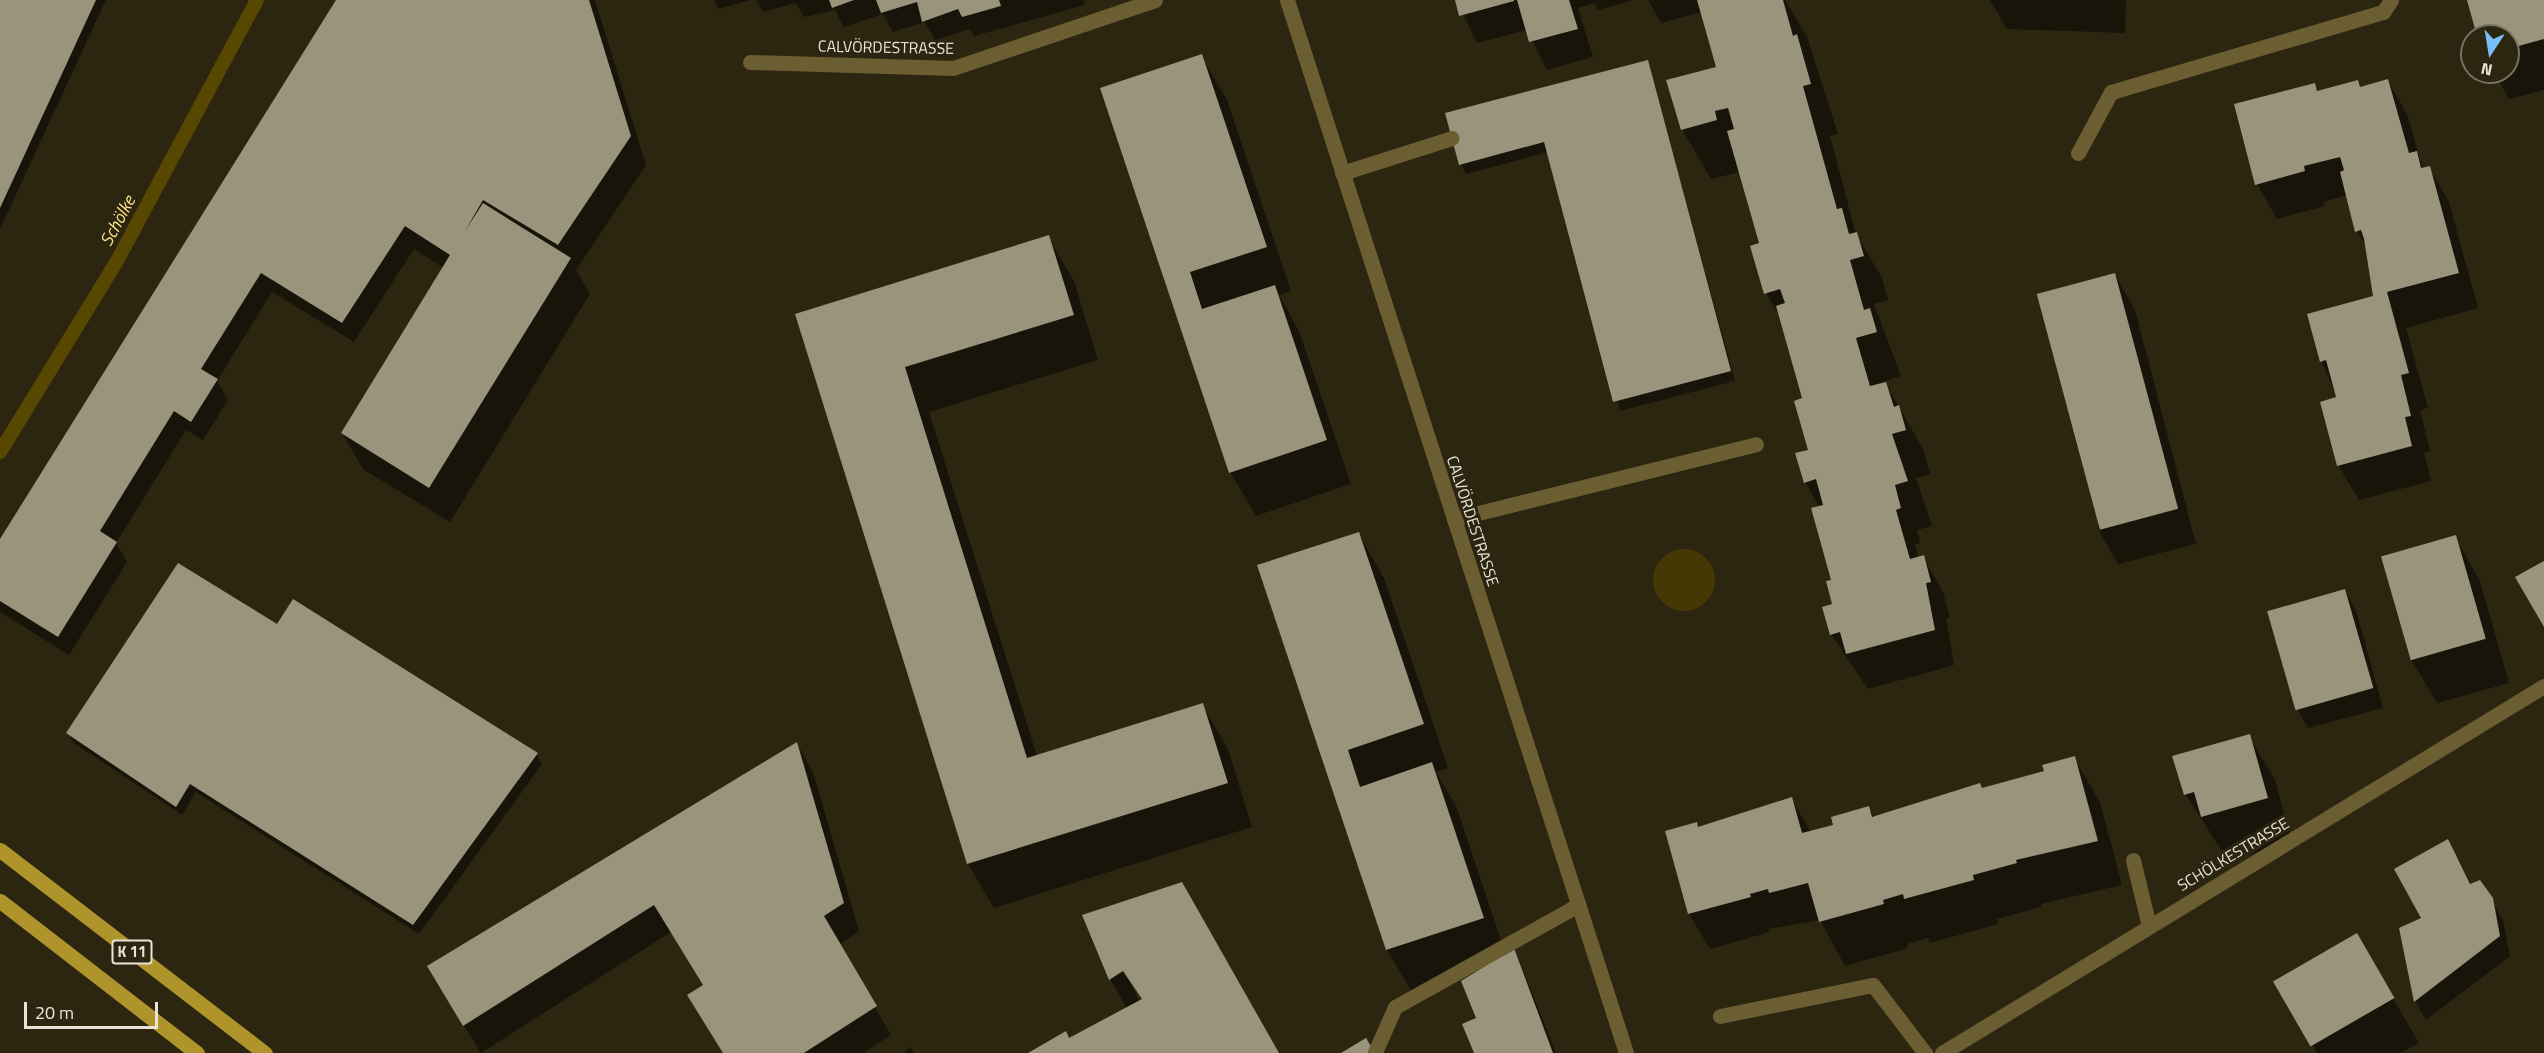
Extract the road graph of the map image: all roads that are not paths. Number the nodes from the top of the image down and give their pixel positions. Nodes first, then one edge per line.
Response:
1 (1155, 0) edge
2 (1287, 0) edge
3 (2391, 0) edge
4 (750, 62) dead end
5 (1452, 138) dead end
6 (2078, 153) dead end
7 (1342, 173) junction
8 (1756, 444) dead end
9 (1454, 519) junction
10 (2544, 686) edge
11 (0, 850) edge
12 (2133, 860) dead end
13 (0, 901) edge
14 (1578, 905) junction
15 (2149, 926) junction
16 (1720, 1016) dead end
17 (1375, 1052) edge
18 (197, 1053) edge
19 (265, 1053) edge
20 (1626, 1053) edge
21 (1925, 1053) edge
22 (1942, 1053) edge

1 - 4 street, CALVÖRDESTRASSE
2 - 7 street, CALVÖRDESTRASSE
3 - 6 street
5 - 7 street
7 - 9 street, CALVÖRDESTRASSE
8 - 9 street
9 - 14 street, CALVÖRDESTRASSE
10 - 15 street, SCHÖLKESTRASSE
11 - 19 main road, K 11
12 - 15 street
13 - 18 main road, K 11
14 - 17 street
14 - 20 street, CALVÖRDESTRASSE
15 - 22 street, SCHÖLKESTRASSE
16 - 21 street

